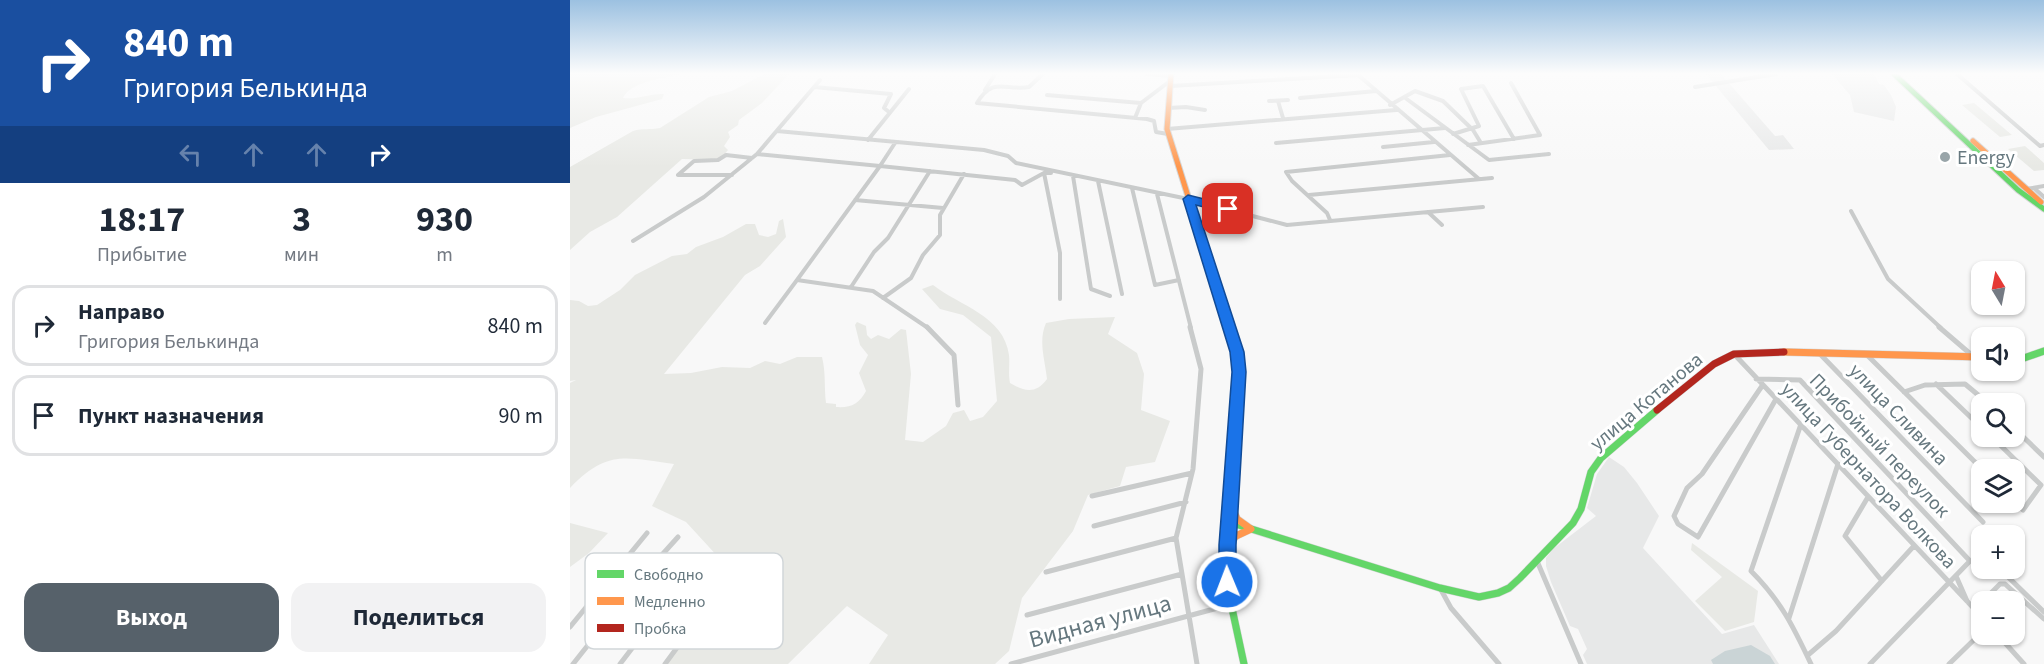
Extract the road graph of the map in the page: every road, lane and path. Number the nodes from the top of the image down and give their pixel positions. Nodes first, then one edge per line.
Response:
1 (799, 105) edge
2 (886, 105) edge
3 (895, 105) edge
4 (996, 105) edge
5 (1140, 105) edge
6 (1168, 105) edge
7 (1279, 105) edge
8 (1390, 105) edge
9 (1415, 105) edge
10 (1447, 105) edge
11 (1469, 105) edge
12 (1495, 105) edge
13 (1524, 105) edge
14 (1930, 105) edge
15 (1993, 105) edge
16 (1168, 108) junction
17 (1205, 110) dead end
18 (1396, 110) junction
19 (889, 112) junction
20 (1136, 118) junction
21 (1283, 118) junction
22 (1445, 128) junction
23 (1470, 128) junction
24 (777, 131) junction
25 (1420, 131) junction
26 (1168, 132) junction
27 (1453, 134) junction
28 (1514, 139) junction
29 (868, 140) junction
30 (1435, 142) junction
31 (895, 143) junction
32 (1276, 143) dead end
33 (1481, 143) junction
34 (1468, 145) junction
35 (2044, 145) edge
36 (1383, 147) dead end
37 (757, 154) junction
38 (1549, 154) dead end
39 (1450, 155) junction
40 (752, 159) junction
41 (880, 166) junction
42 (930, 171) junction
43 (1054, 172) junction
44 (1044, 173) junction
45 (964, 174) junction
46 (733, 175) junction
47 (1073, 176) junction
48 (1492, 178) dead end
49 (1479, 179) junction
50 (1098, 181) junction
51 (2044, 186) edge
52 (1132, 188) junction
53 (2034, 188) junction
54 (2022, 190) junction
55 (1157, 194) junction
56 (1309, 195) junction
57 (2044, 197) edge
58 (1188, 199) junction
59 (855, 200) junction
60 (909, 205) junction
61 (2044, 205) edge
62 (1483, 207) dead end
63 (943, 208) junction
64 (2044, 209) edge
65 (1851, 210) dead end
66 (1428, 212) junction
67 (1330, 220) junction
68 (1442, 225) dead end
69 (633, 241) dead end
70 (797, 280) junction
71 (1179, 280) junction
72 (851, 287) junction
73 (1122, 294) dead end
74 (1110, 296) dead end
75 (883, 298) junction
76 (1060, 299) dead end
77 (765, 323) dead end
78 (2042, 352) edge
79 (1819, 353) junction
80 (1734, 354) junction
81 (1866, 354) junction
82 (1971, 354) edge
83 (1971, 357) edge
84 (2025, 358) edge
85 (1756, 379) junction
86 (1936, 384) junction
87 (1762, 386) junction
88 (1904, 392) junction
89 (1977, 393) edge
90 (1776, 399) junction
91 (958, 405) dead end
92 (1971, 417) edge
93 (1801, 424) junction
94 (2025, 439) edge
95 (2002, 447) edge
96 (2044, 457) edge
97 (1972, 459) edge
98 (2014, 459) edge
99 (1838, 464) junction
100 (2025, 469) edge
101 (1192, 473) junction
102 (1092, 496) dead end
103 (1868, 497) junction
104 (1186, 502) junction
105 (1230, 504) junction
106 (2025, 507) edge
107 (1229, 522) junction
108 (1983, 522) dead end
109 (1094, 526) dead end
110 (1251, 529) junction
111 (647, 532) dead end
112 (678, 537) dead end
113 (1176, 538) junction
114 (1227, 545) junction
115 (1913, 547) junction
116 (630, 553) edge
117 (664, 553) edge
118 (1537, 561) junction
119 (1046, 572) dead end
120 (1182, 574) junction
121 (1956, 576) junction
122 (2010, 579) edge
123 (1881, 581) junction
124 (1948, 584) junction
125 (1440, 588) junction
126 (1993, 591) edge
127 (2013, 591) edge
128 (1230, 599) junction
129 (2025, 602) edge
130 (1971, 606) joint
131 (585, 608) edge
132 (2044, 612) edge
133 (1027, 615) dead end
134 (1189, 615) junction
135 (1789, 618) junction
136 (2044, 620) edge
137 (570, 627) edge
138 (1971, 642) edge
139 (2007, 645) edge
140 (585, 649) edge
141 (631, 649) edge
142 (676, 649) edge
143 (1808, 655) junction
144 (573, 664) edge
145 (620, 664) edge
146 (665, 664) edge
147 (1011, 664) edge
148 (1197, 664) edge
149 (1244, 664) edge
150 (1499, 664) edge
151 (1581, 664) edge
152 (1812, 664) edge
153 (1870, 664) edge
154 (1948, 664) edge
155 (2025, 664) edge

1 - 24 street
2 - 19 street
3 - 19 street
4 - 20 street
5 - 20 street
6 - 16 street
7 - 21 street
8 - 18 street
9 - 22 street
10 - 23 street
11 - 23 street
12 - 28 street
13 - 28 street
14 - 54 street
15 - 35 street
16 - 17 street
16 - 26 street
18 - 21 street
18 - 25 street
19 - 29 street
20 - 26 street
21 - 26 street
22 - 25 street
22 - 27 street
23 - 27 street
23 - 33 street
24 - 29 street
24 - 37 street
25 - 30 street
25 - 32 street
26 - 58 street
27 - 34 street
28 - 33 street
29 - 31 street
30 - 36 street
30 - 39 street
31 - 41 street
31 - 43 street
33 - 34 street
34 - 38 street
37 - 40 street
37 - 41 street
39 - 49 street
39 - 56 street
40 - 46 street
40 - 46 street
41 - 42 street
41 - 59 street
42 - 45 street
42 - 60 street
43 - 44 street
43 - 47 street
44 - 45 street
44 - 76 street
45 - 63 street
46 - 69 street
47 - 50 street
47 - 74 street
48 - 49 street
49 - 56 street
50 - 52 street
50 - 73 street
51 - 53 street
52 - 55 street
52 - 71 street
53 - 54 street
53 - 57 street
54 - 61 street
54 - 64 street
55 - 58 street
55 - 71 street
56 - 67 street
58 - 67 street
58 - 105 street
59 - 60 street
59 - 70 street
60 - 63 street
60 - 72 street
62 - 66 street
63 - 75 street
65 - 82 street
66 - 67 street
66 - 68 street
70 - 72 street
70 - 77 street
71 - 101 street
72 - 75 street
75 - 91 street
78 - 84 street
79 - 80 street, улица Котанова
79 - 81 street, улица Котанова
79 - 108 street, улица Сливина
80 - 85 street, улица Губернатора Волкова
80 - 118 street, улица Котанова
81 - 83 street, улица Котанова
81 - 88 street
85 - 87 street, улица Губернатора Волкова
85 - 121 street, Прибойный переулок
86 - 88 street
86 - 89 street
86 - 92 street
87 - 90 street, улица Губернатора Волкова
87 - 90 street
88 - 97 street
90 - 93 street, улица Губернатора Волкова
93 - 99 street, улица Губернатора Волкова
93 - 135 street
94 - 96 street
95 - 98 street
99 - 103 street, улица Губернатора Волкова
99 - 135 street
100 - 106 street
101 - 102 street
101 - 104 street
103 - 115 street, улица Губернатора Волкова
103 - 123 street
104 - 109 street
104 - 113 street
105 - 107 street
105 - 110 street
107 - 110 street, улица Котанова
107 - 114 street
110 - 114 street
110 - 125 street, улица Котанова
111 - 116 street
112 - 117 street
113 - 119 street
113 - 120 street
114 - 128 street
115 - 123 street
115 - 124 street, улица Губернатора Волкова
118 - 125 street, улица Котанова
118 - 151 street
120 - 133 street
120 - 134 street
121 - 124 street
121 - 130 street
122 - 132 street
123 - 143 street
124 - 130 street, улица Губернатора Волкова
124 - 153 street
125 - 150 street
126 - 127 street
128 - 134 street, Видная улица
128 - 149 street
129 - 136 street
131 - 137 street
134 - 147 street, Видная улица
134 - 148 street
135 - 143 street
138 - 154 street
139 - 155 street
140 - 144 street
141 - 145 street
142 - 146 street
143 - 152 street

